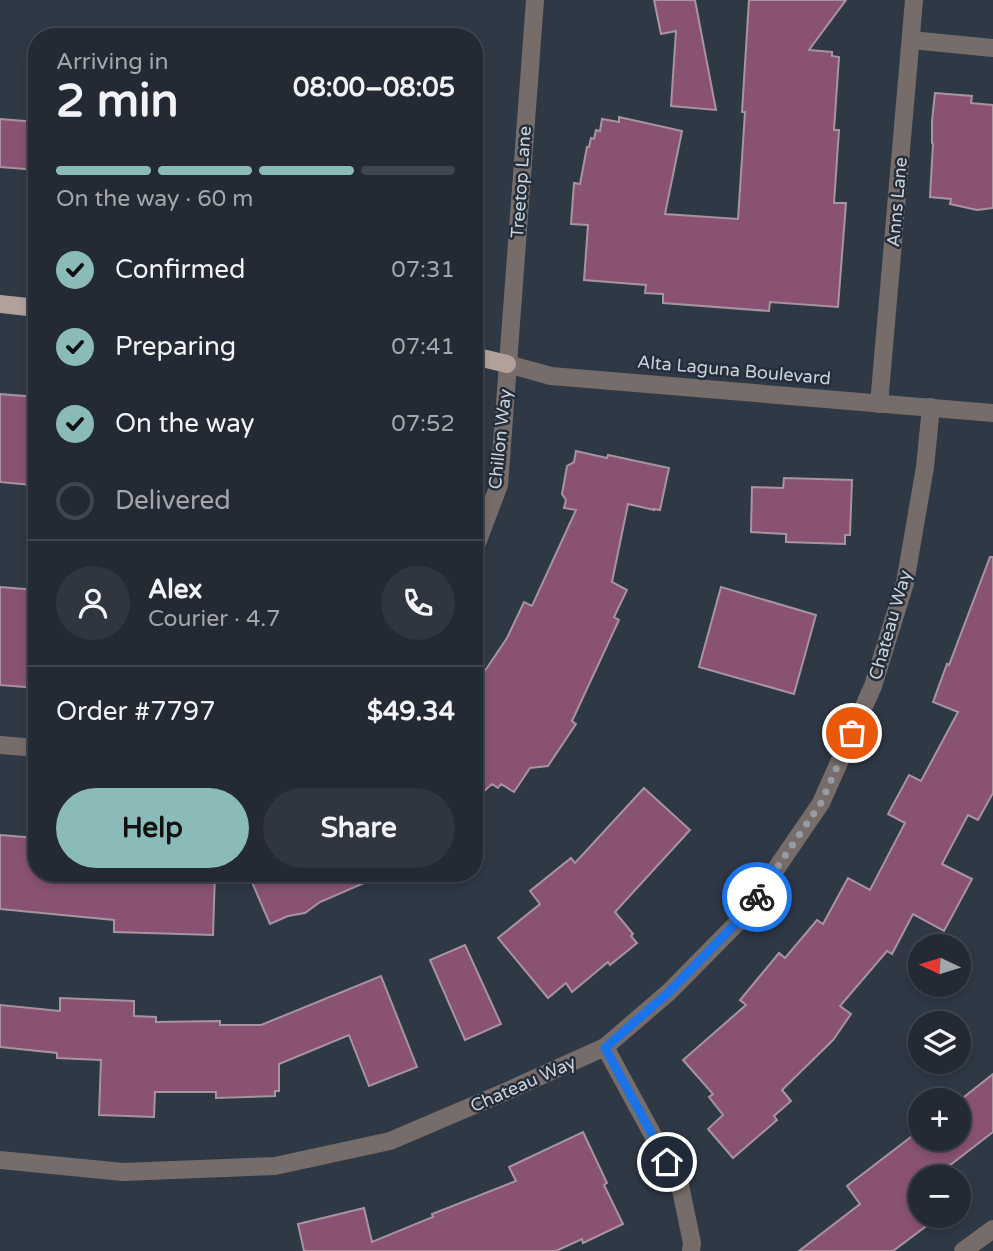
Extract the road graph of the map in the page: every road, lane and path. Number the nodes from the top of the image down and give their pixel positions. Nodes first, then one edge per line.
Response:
1 (535, 0) edge
2 (914, 0) edge
3 (911, 40) junction
4 (993, 48) edge
5 (0, 304) edge
6 (28, 307) edge
7 (483, 358) edge
8 (507, 365) junction
9 (880, 404) junction
10 (931, 407) junction
11 (993, 413) edge
12 (483, 527) edge
13 (0, 745) edge
14 (28, 747) edge
15 (605, 1048) junction
16 (0, 1160) edge
17 (993, 1229) edge
18 (691, 1251) edge
19 (963, 1251) edge

1 - 8 street, Treetop Lane
2 - 3 street, Anns Lane
3 - 4 street
3 - 9 street, Anns Lane
5 - 6 main road
7 - 8 main road, Alta Laguna Boulevard
8 - 9 street, Alta Laguna Boulevard
8 - 12 street, Chillon Way
9 - 10 street, Alta Laguna Boulevard
10 - 11 street, Alta Laguna Boulevard
10 - 15 street, Chateau Way
13 - 14 street
15 - 16 street, Chateau Way
15 - 18 street
17 - 19 street

